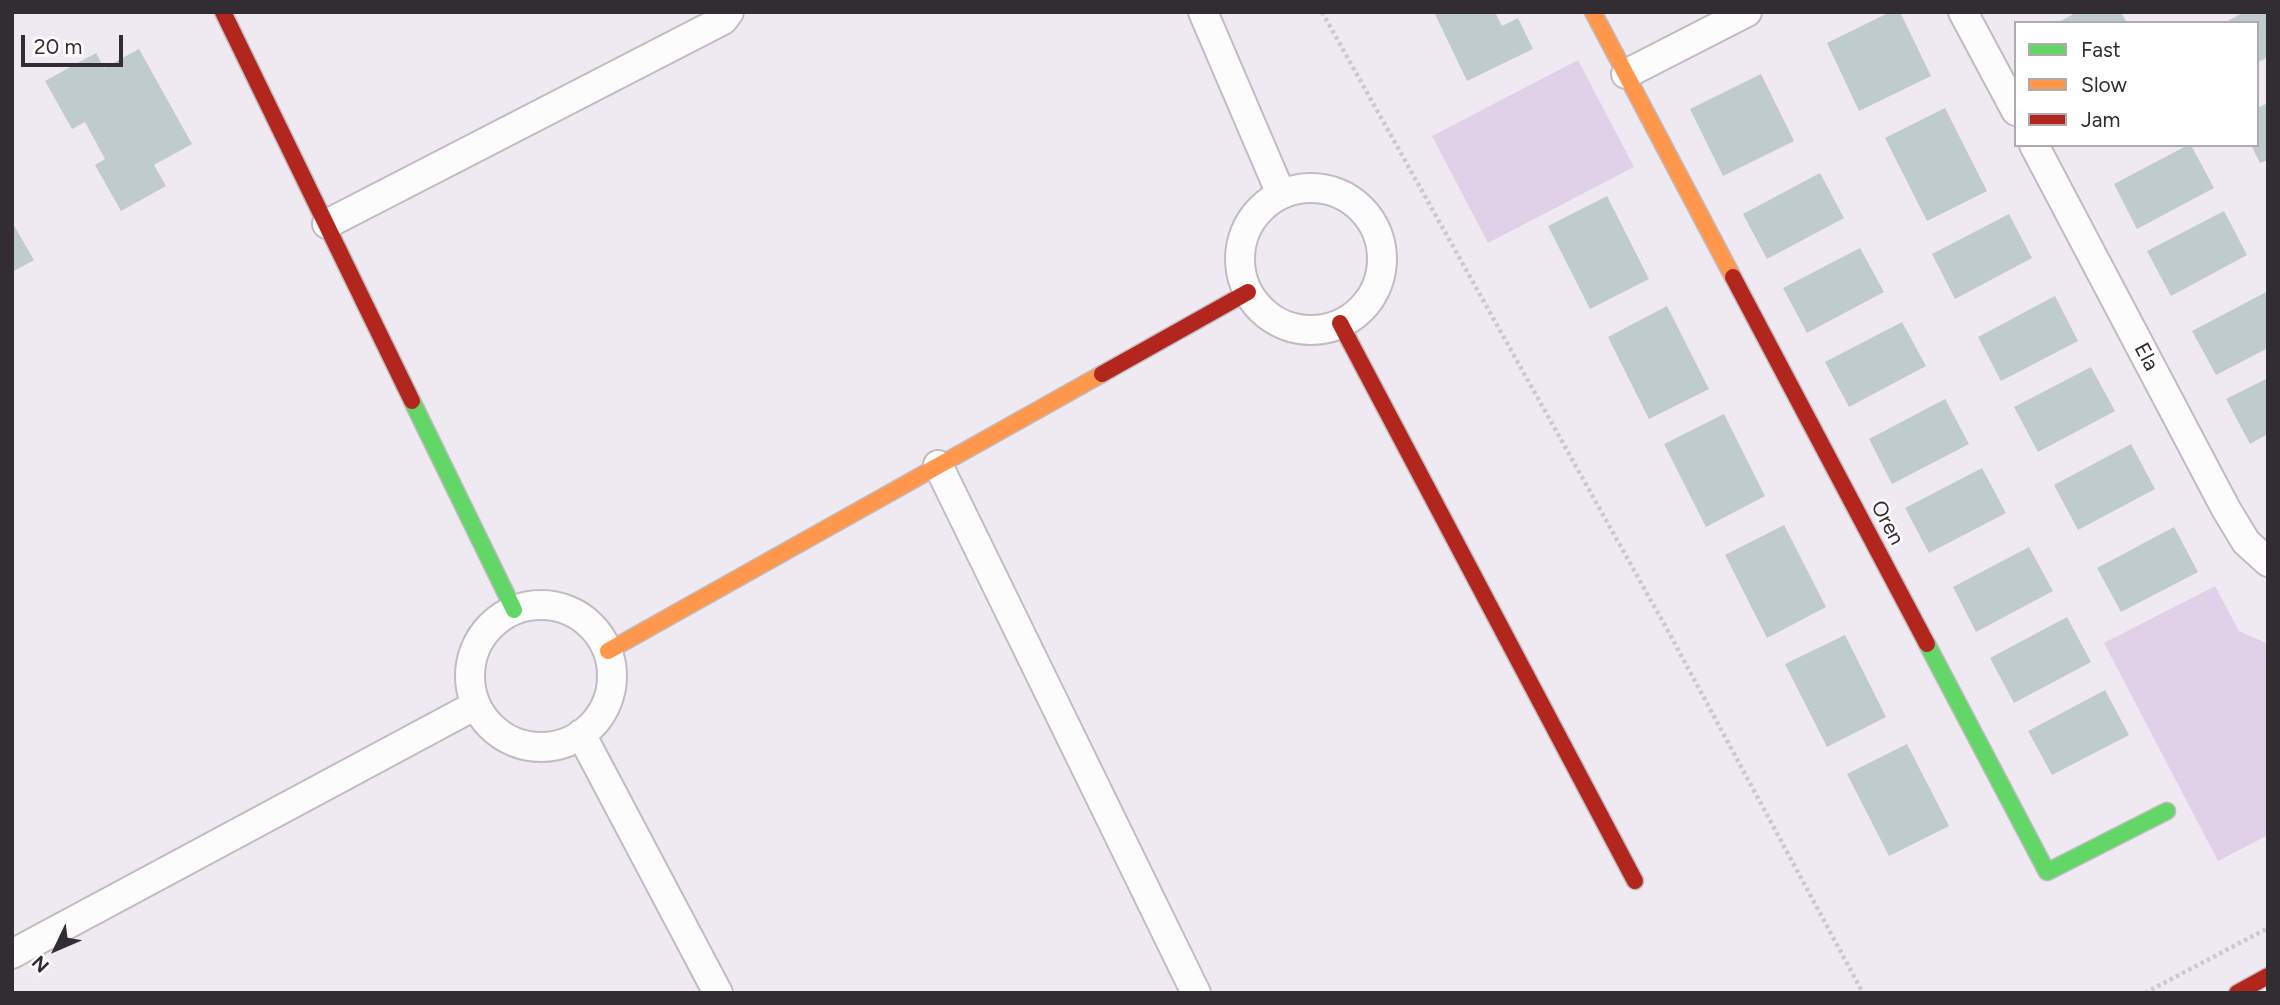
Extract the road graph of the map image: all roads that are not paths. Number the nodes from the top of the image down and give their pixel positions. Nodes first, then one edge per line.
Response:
1 (223, 12) edge
2 (729, 12) edge
3 (1203, 12) edge
4 (1593, 12) edge
5 (1746, 12) edge
6 (1963, 12) edge
7 (1626, 74) junction
8 (2014, 107) edge
9 (2035, 147) edge
10 (1281, 194) junction
11 (327, 224) junction
12 (1248, 292) junction
13 (1340, 323) junction
14 (938, 466) junction
15 (2268, 562) edge
16 (514, 610) junction
17 (608, 651) junction
18 (476, 705) junction
19 (581, 734) junction
20 (2167, 811) dead end
21 (1636, 881) dead end
22 (12, 954) edge
23 (2268, 976) edge
24 (718, 993) edge
25 (1196, 993) edge
26 (2237, 993) edge

1 - 11 street
2 - 11 street
3 - 10 street
4 - 7 street
5 - 7 street
6 - 8 street
7 - 20 street, Oren
9 - 15 street, Ela
10 - 12 street
10 - 13 street
11 - 16 street
12 - 13 street
12 - 14 street
13 - 21 street
14 - 17 street
14 - 25 street
16 - 17 street
16 - 18 street
17 - 19 street
18 - 19 street
18 - 22 street
19 - 24 street
23 - 26 street

